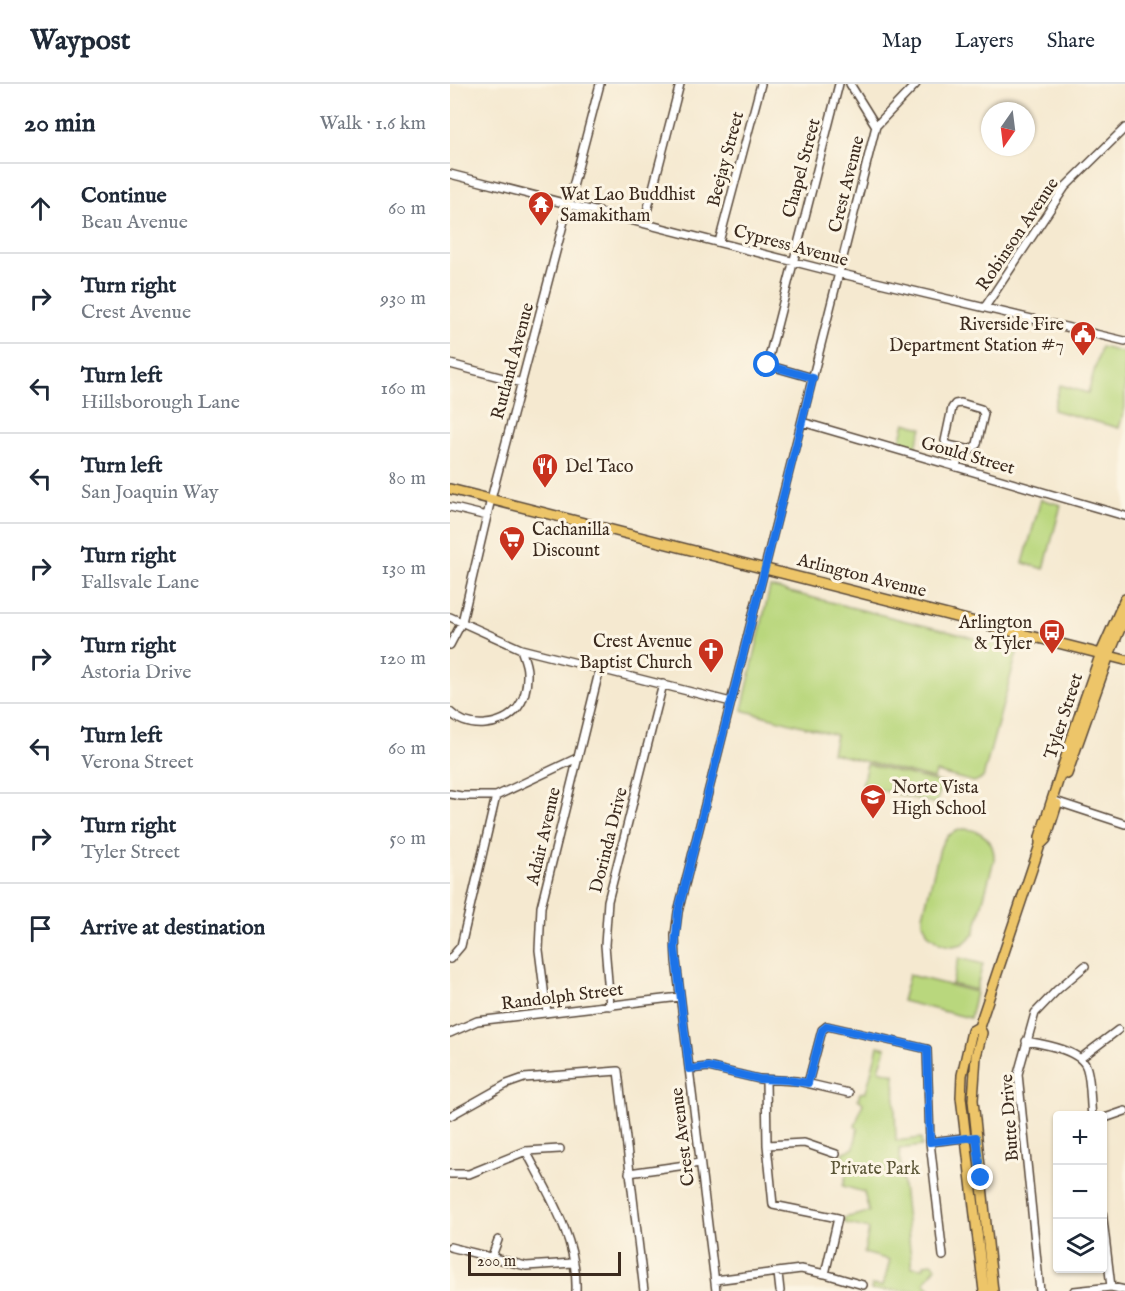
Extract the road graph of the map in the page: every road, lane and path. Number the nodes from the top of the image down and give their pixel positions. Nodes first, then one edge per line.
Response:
1 (600, 84) edge
2 (680, 84) edge
3 (761, 84) edge
4 (839, 84) edge
5 (850, 84) edge
6 (916, 84) edge
7 (876, 126) junction
8 (1125, 128) edge
9 (450, 174) edge
10 (570, 204) junction
11 (644, 223) junction
12 (719, 242) junction
13 (793, 261) junction
14 (838, 273) junction
15 (985, 307) junction
16 (1125, 341) edge
17 (450, 364) edge
18 (813, 378) junction
19 (522, 383) junction
20 (802, 422) junction
21 (959, 448) junction
22 (954, 466) junction
23 (450, 489) edge
24 (491, 499) junction
25 (450, 507) edge
26 (487, 516) junction
27 (1125, 516) edge
28 (766, 568) junction
29 (1125, 598) edge
30 (450, 617) edge
31 (1125, 617) edge
32 (462, 622) junction
33 (450, 645) edge
34 (521, 648) junction
35 (1105, 654) junction
36 (1125, 660) edge
37 (600, 668) junction
38 (663, 684) junction
39 (731, 702) junction
40 (450, 712) edge
41 (577, 758) junction
42 (450, 794) edge
43 (496, 796) junction
44 (1055, 801) junction
45 (1125, 824) edge
46 (450, 959) edge
47 (1085, 966) dead end
48 (680, 997) junction
49 (610, 1006) junction
50 (547, 1013) junction
51 (979, 1027) junction
52 (1118, 1030) dead end
53 (450, 1033) edge
54 (1026, 1041) junction
55 (1082, 1058) junction
56 (689, 1069) junction
57 (766, 1080) junction
58 (808, 1083) junction
59 (849, 1093) dead end
60 (1091, 1111) edge
61 (1125, 1111) edge
62 (450, 1116) edge
63 (1107, 1117) edge
64 (976, 1137) junction
65 (964, 1138) junction
66 (930, 1142) junction
67 (766, 1145) junction
68 (560, 1149) dead end
69 (526, 1151) junction
70 (836, 1154) dead end
71 (700, 1163) junction
72 (629, 1173) junction
73 (450, 1174) edge
74 (1103, 1219) edge
75 (498, 1240) dead end
76 (450, 1246) edge
77 (492, 1256) junction
78 (943, 1257) dead end
79 (573, 1263) junction
80 (778, 1273) junction
81 (825, 1274) junction
82 (715, 1280) junction
83 (862, 1285) dead end
84 (1111, 1287) junction
85 (1125, 1290) edge
86 (576, 1291) edge
87 (644, 1291) edge
88 (716, 1291) edge
89 (780, 1291) edge
90 (984, 1291) edge
91 (993, 1291) edge
92 (1040, 1291) edge
93 (1074, 1291) edge

1 - 10 street, Rutland Avenue
2 - 11 street
3 - 12 street, Beejay Street
4 - 13 street, Chapel Street
5 - 7 street
6 - 7 street, Crest Avenue
7 - 14 street, Crest Avenue
8 - 15 street, Robinson Avenue
9 - 10 street, Cypress Avenue
10 - 11 street, Cypress Avenue
10 - 19 street, Rutland Avenue
11 - 12 street, Cypress Avenue
12 - 13 street, Cypress Avenue
13 - 14 street, Cypress Avenue
13 - 18 street, Chapel Street
14 - 15 street, Cypress Avenue
14 - 18 street, Crest Avenue
15 - 16 street, Cypress Avenue
17 - 19 street
18 - 20 street, Crest Avenue
19 - 24 street, Rutland Avenue
20 - 22 street, Gould Street
20 - 28 street, Crest Avenue
21 - 21 street
21 - 22 street
22 - 27 street, Gould Street
23 - 24 main road, Arlington Avenue
24 - 26 street, Rutland Avenue
24 - 28 main road, Arlington Avenue
25 - 26 street
26 - 32 street, Rutland Avenue
28 - 35 main road, Arlington Avenue
28 - 39 street, Crest Avenue
29 - 35 main road, Tyler Street
30 - 32 street
31 - 35 main road, Tyler Street
32 - 33 street, Rutland Avenue
32 - 34 street
34 - 37 street
34 - 40 street
35 - 36 main road, Arlington Avenue
35 - 44 main road, Tyler Street
37 - 38 street
37 - 41 street, Adair Avenue
38 - 39 street
38 - 49 street, Dorinda Drive
39 - 48 street, Crest Avenue
41 - 43 street
41 - 50 street, Adair Avenue
42 - 43 street
43 - 46 street
44 - 45 street
44 - 51 main road, Tyler Street
47 - 54 street, Butte Drive
48 - 49 street, Randolph Street
48 - 56 street, Crest Avenue
49 - 50 street, Randolph Street
50 - 53 street, Randolph Street
51 - 64 main road, Tyler Street
51 - 65 main road, Tyler Street
52 - 55 street
54 - 55 street
54 - 92 street, Butte Drive
55 - 60 street
56 - 57 street
56 - 71 street, Crest Avenue
57 - 58 street
57 - 67 street
58 - 59 street
58 - 66 street
61 - 63 street
62 - 72 street
64 - 65 street
64 - 91 main road, Tyler Street
65 - 66 street
65 - 90 main road, Tyler Street
66 - 78 street
67 - 70 street
67 - 81 street
68 - 69 street
69 - 73 street
69 - 79 street
71 - 72 street
71 - 82 street, Crest Avenue
72 - 87 street
74 - 84 street
75 - 77 street
76 - 77 street
77 - 79 street
79 - 86 street
80 - 81 street
80 - 82 street
80 - 89 street
81 - 83 street
82 - 88 street, Crest Avenue
84 - 85 street
84 - 93 street

